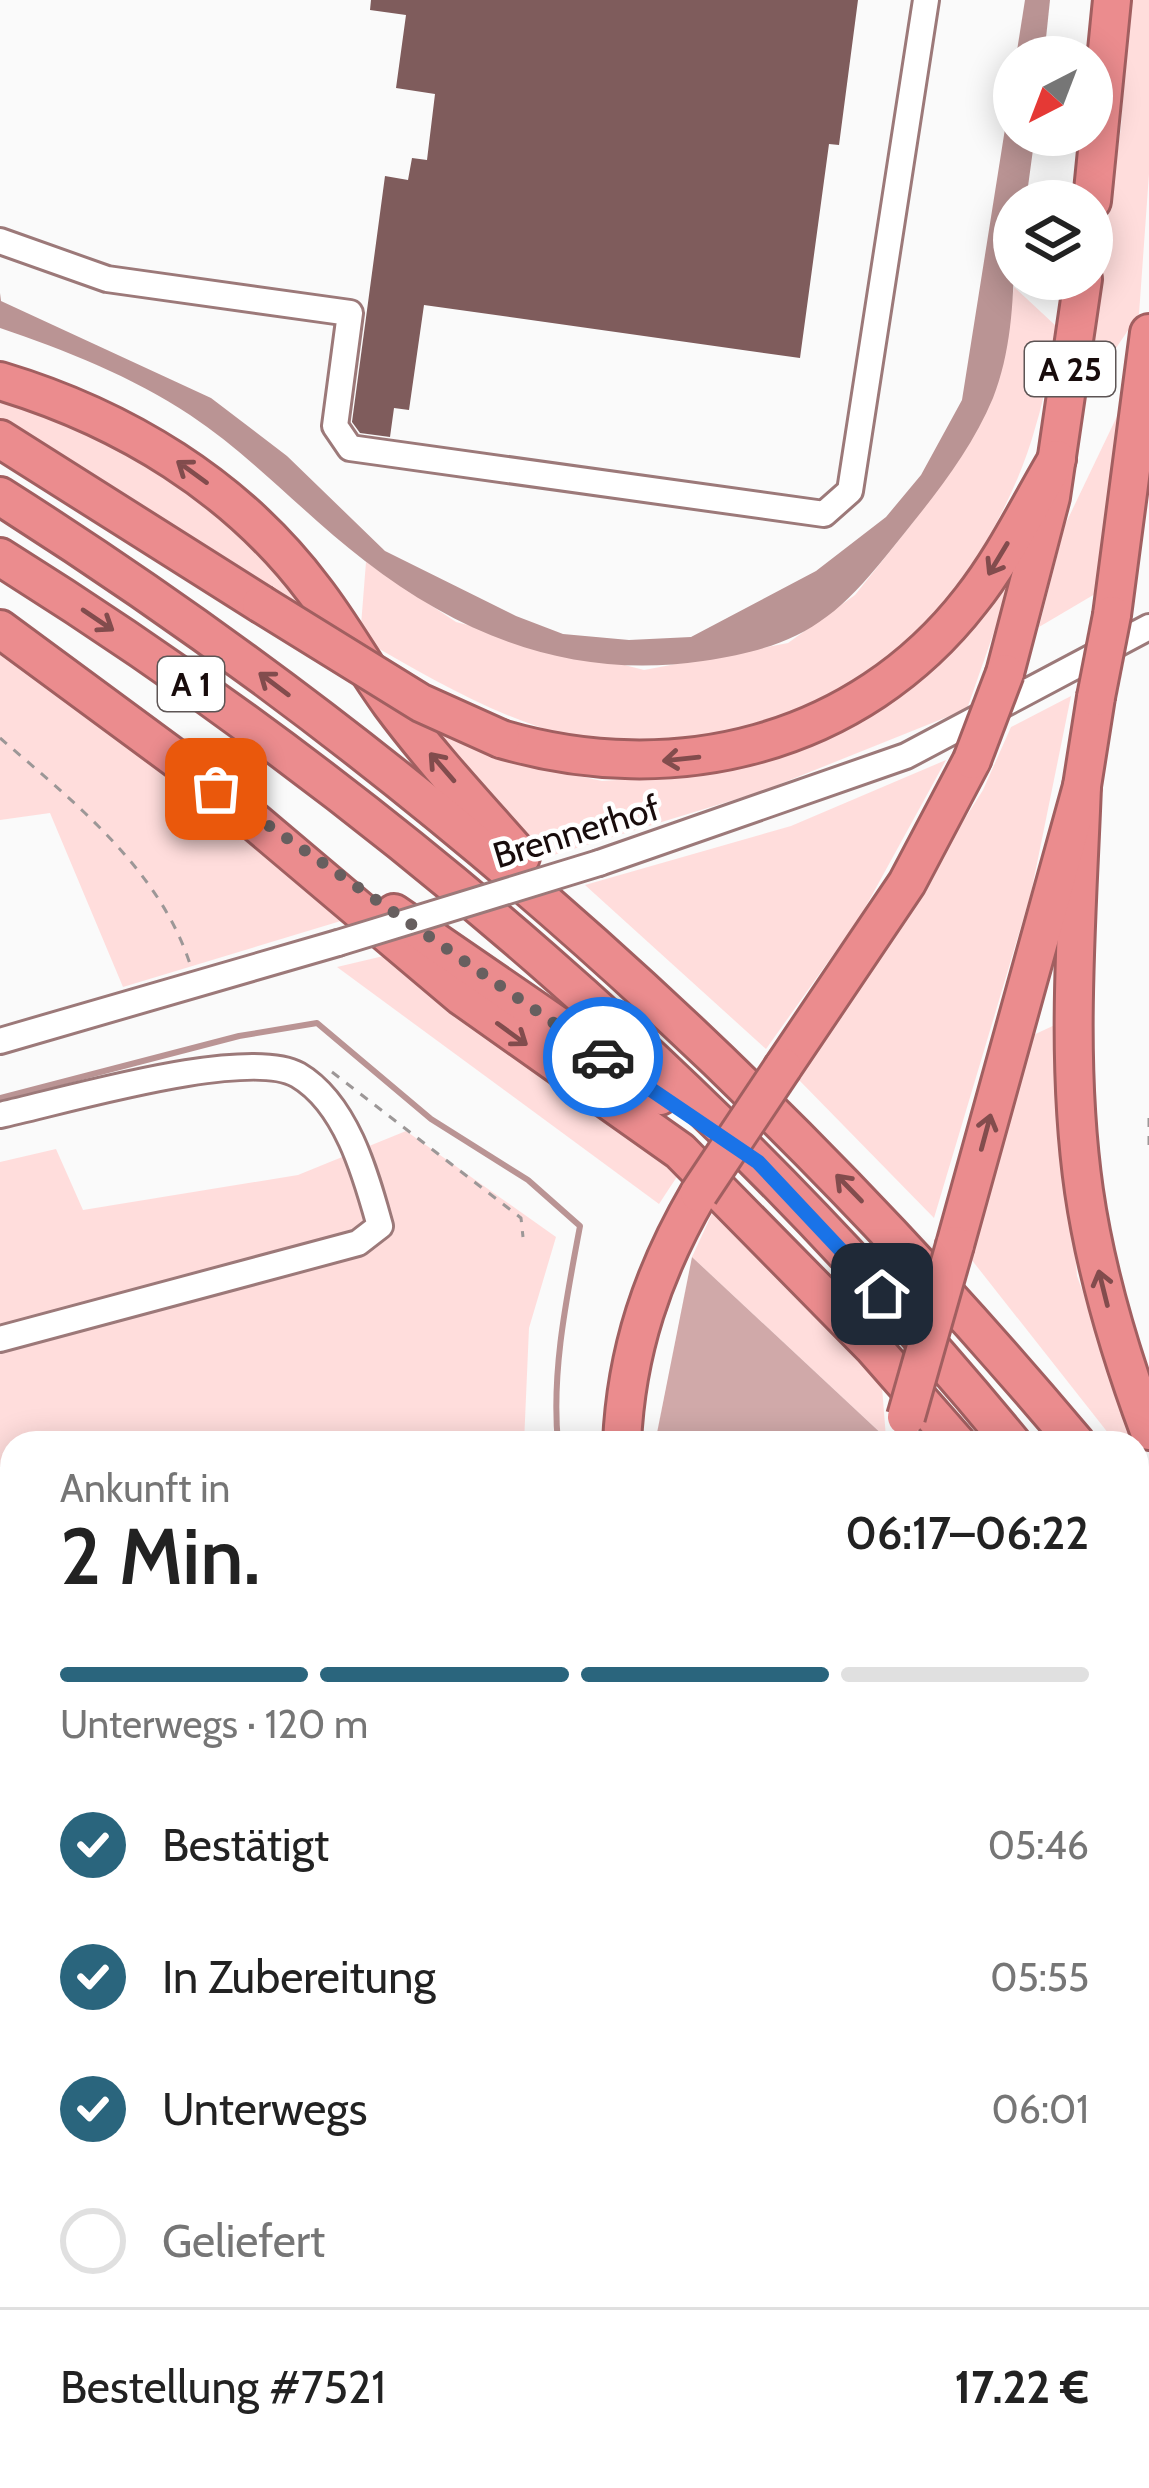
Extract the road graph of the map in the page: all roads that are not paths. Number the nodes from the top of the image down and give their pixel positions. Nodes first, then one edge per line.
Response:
1 (926, 0) edge
2 (1112, 0) edge
3 (1094, 180) edge
4 (0, 241) edge
5 (1080, 300) edge
6 (1149, 333) edge
7 (0, 381) edge
8 (0, 439) edge
9 (1057, 459) junction
10 (0, 496) edge
11 (0, 556) edge
12 (1149, 627) edge
13 (0, 628) edge
14 (1082, 786) junction
15 (216, 789) junction
16 (602, 951) junction
17 (0, 1041) edge
18 (0, 1115) edge
19 (758, 1162) junction
20 (0, 1339) edge
21 (903, 1430) edge
22 (624, 1431) edge
23 (946, 1431) edge
24 (1002, 1431) edge
25 (1066, 1431) edge
26 (1149, 1431) edge

1 - 4 street
2 - 3 highway
5 - 9 highway, A 25
6 - 14 highway, A 25, bridge
16 -> 7 highway
9 -> 8 highway, bridge
9 - 22 highway, bridge
16 -> 10 highway, A 1
11 -> 19 highway, A 1
12 - 17 street, Brennerhof, bridge
13 - 15 highway
21 -> 14 highway, bridge
26 -> 14 highway
15 - 19 highway
15 -> 23 highway
25 -> 16 highway, A 1
18 - 20 street
19 - 24 highway, A 1

